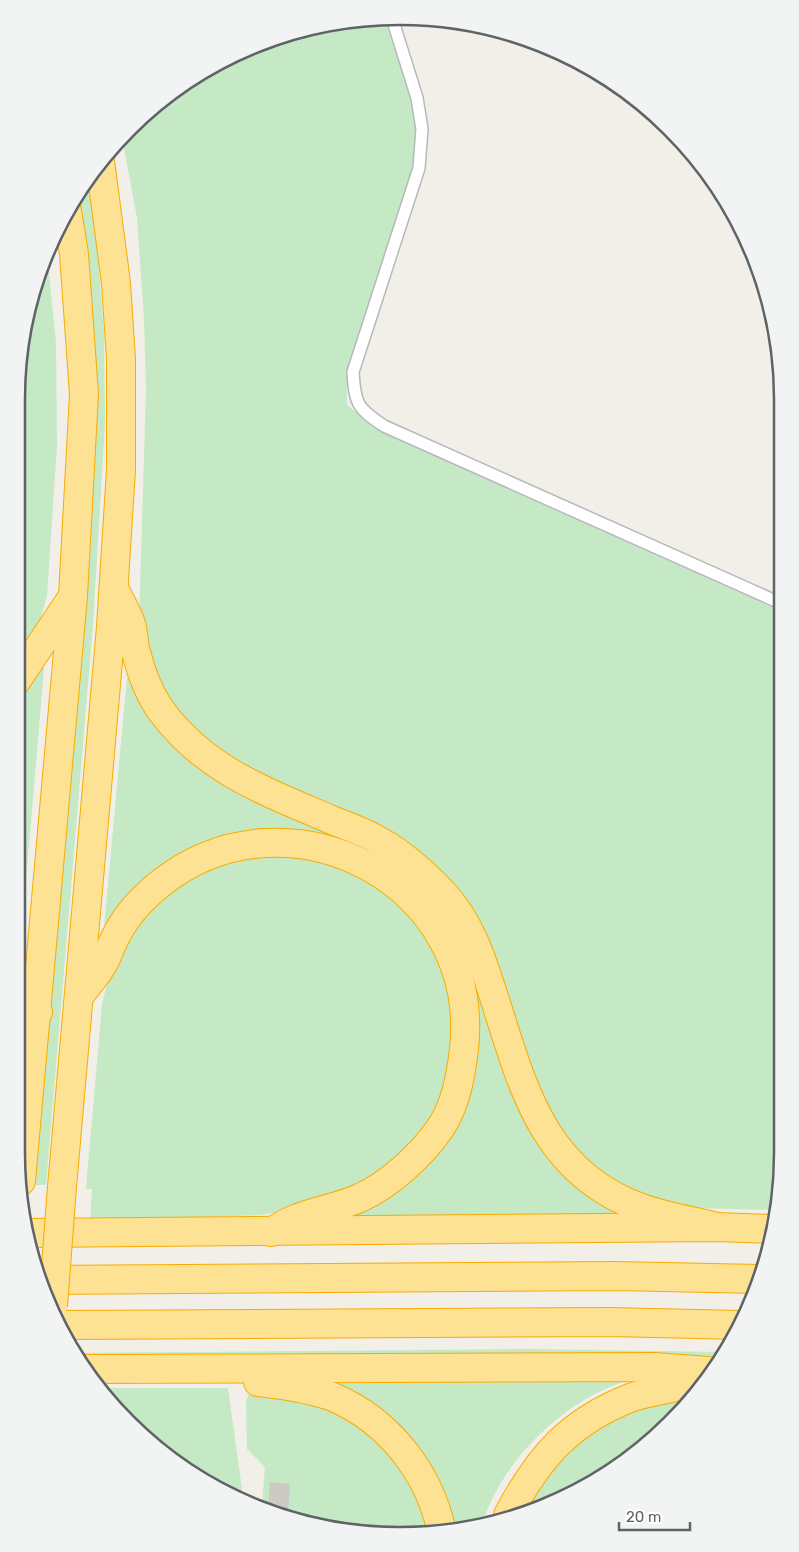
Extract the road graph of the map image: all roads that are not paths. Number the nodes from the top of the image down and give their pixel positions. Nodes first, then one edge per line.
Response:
1 (394, 25) edge
2 (102, 173) edge
3 (69, 224) edge
4 (114, 588) junction
5 (73, 596) junction
6 (774, 600) edge
7 (25, 668) edge
8 (25, 988) edge
9 (80, 995) junction
10 (38, 1012) junction
11 (25, 1141) edge
12 (717, 1227) junction
13 (766, 1229) edge
14 (271, 1232) junction
15 (34, 1233) edge
16 (752, 1279) edge
17 (48, 1280) edge
18 (54, 1295) edge
19 (67, 1324) edge
20 (731, 1326) edge
21 (213, 1368) junction
22 (94, 1369) edge
23 (704, 1371) edge
24 (698, 1378) edge
25 (511, 1510) edge
26 (440, 1525) edge

1 - 6 lane
2 - 4 highway
3 - 5 highway
4 - 9 highway
4 - 12 highway
5 - 7 highway
5 - 10 highway
8 - 10 highway
9 - 14 highway
9 - 18 highway, bridge
10 - 11 highway
12 - 13 highway
12 - 14 highway
14 - 15 highway
16 - 17 highway
19 - 20 highway
21 - 22 highway
21 - 23 highway
21 - 26 highway
24 - 25 highway

